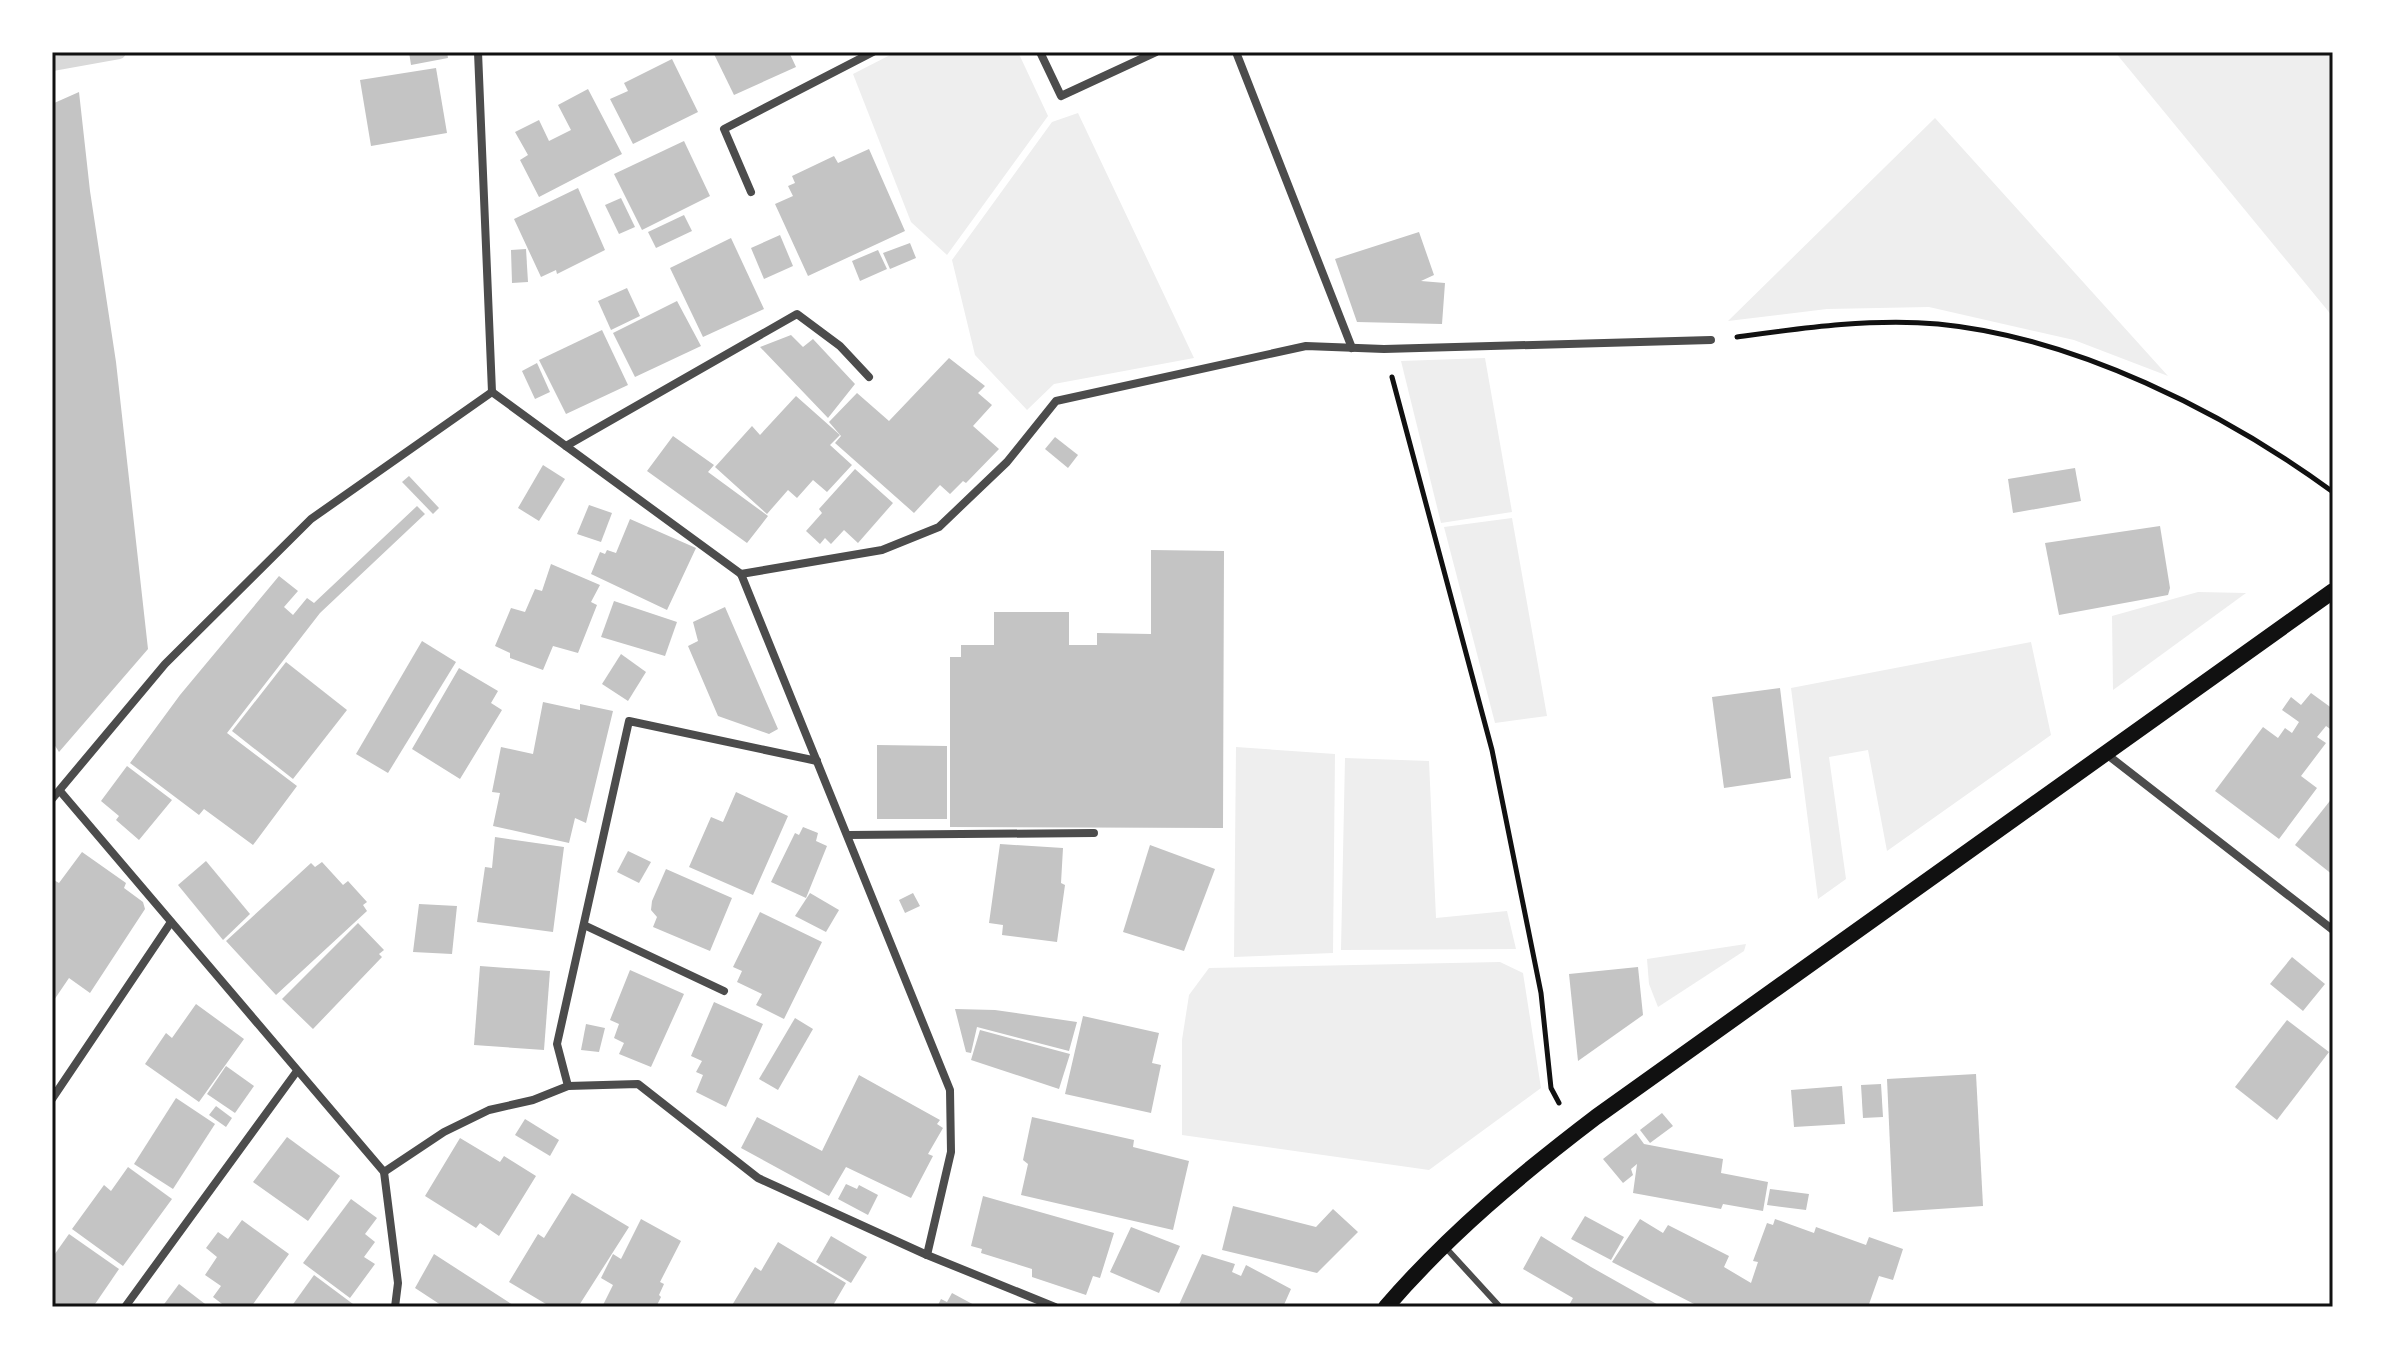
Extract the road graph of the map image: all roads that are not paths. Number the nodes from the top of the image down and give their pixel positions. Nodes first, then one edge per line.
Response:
1 (478, 52) edge
2 (873, 52) edge
3 (1040, 52) edge
4 (1156, 52) edge
5 (1236, 52) edge
6 (751, 192) dead end
7 (1711, 340) road end
8 (1352, 348) junction
9 (869, 377) dead end
10 (492, 392) junction
11 (566, 446) junction
12 (741, 574) junction
13 (2333, 591) edge
14 (2104, 753) junction
15 (817, 761) junction
16 (60, 791) junction
17 (52, 799) edge
18 (1094, 833) dead end
19 (848, 835) junction
20 (171, 922) junction
21 (584, 925) junction
22 (2333, 930) edge
23 (724, 991) dead end
24 (297, 1071) junction
25 (568, 1086) junction
26 (52, 1099) edge
27 (384, 1172) junction
28 (1443, 1246) junction
29 (927, 1255) junction
30 (125, 1307) edge
31 (395, 1307) edge
32 (1055, 1307) edge
33 (1386, 1307) edge
34 (1500, 1307) edge

1 - 10 street
2 - 6 street
3 - 4 street
5 - 8 street
7 - 8 street
8 - 12 street
9 - 11 street
10 - 11 street
10 - 16 street
11 - 12 street
12 - 15 street
13 - 14 main road
14 - 22 street
14 - 28 main road
15 - 19 street
15 - 21 street
16 - 17 street
16 - 20 street
18 - 19 street
19 - 29 street
20 - 24 street
20 - 26 street
21 - 23 street
21 - 25 street
24 - 27 street
24 - 30 street
25 - 27 street
25 - 29 street
27 - 31 street
28 - 33 main road
28 - 34 lane
29 - 32 street

